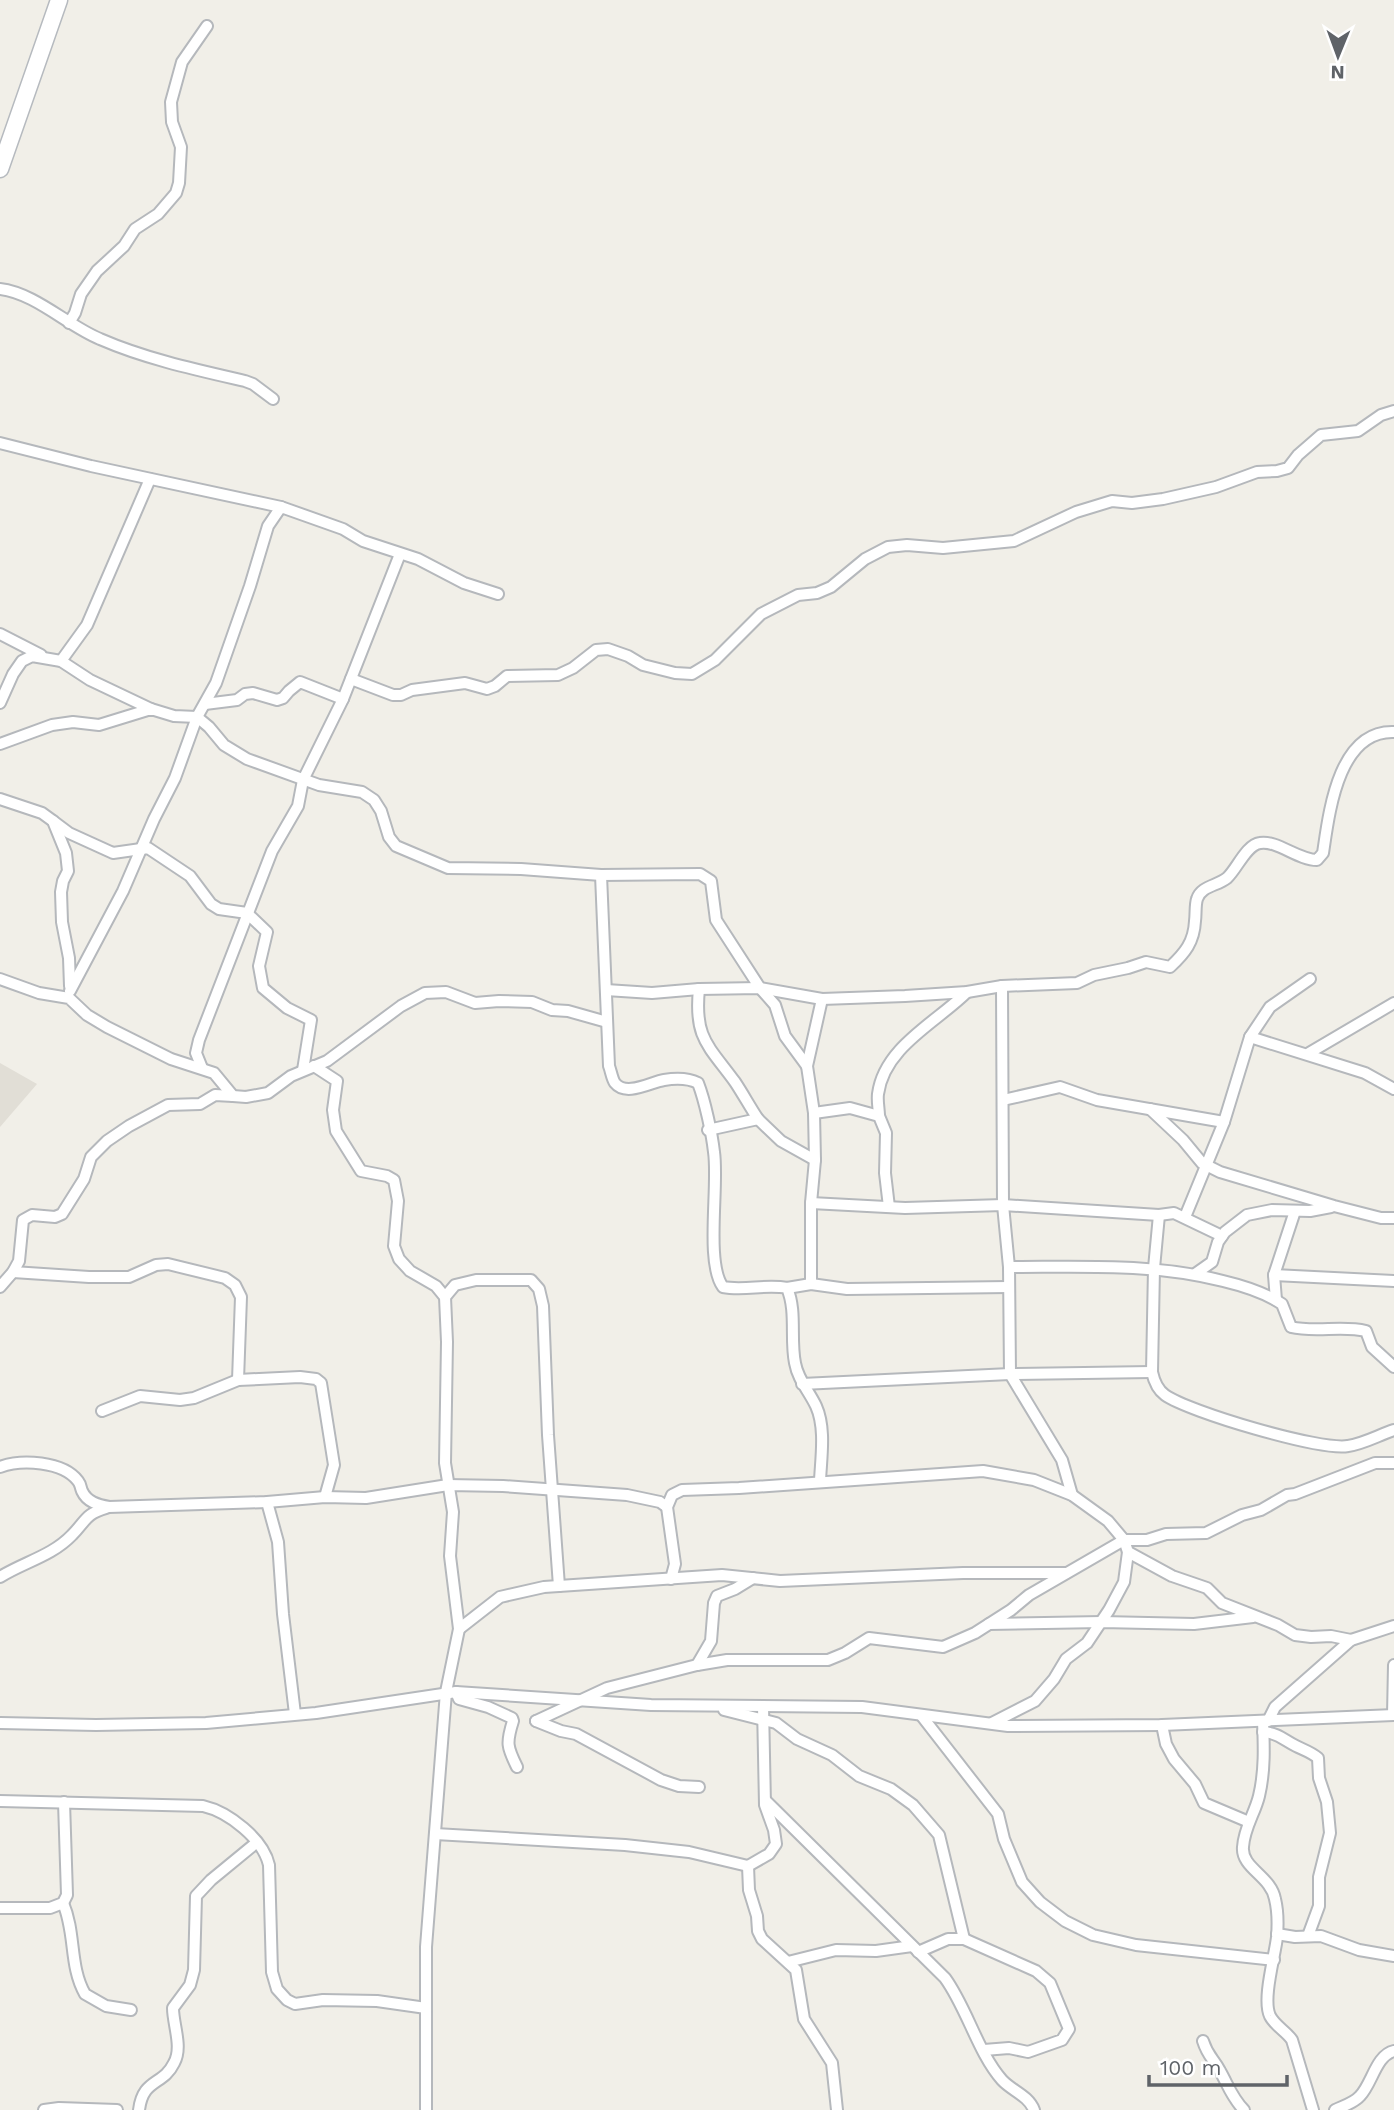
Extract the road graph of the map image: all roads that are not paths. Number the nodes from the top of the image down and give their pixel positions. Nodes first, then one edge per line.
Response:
1 (59, 0) edge
2 (206, 26) dead end
3 (0, 169) edge
4 (0, 289) edge
5 (69, 323) junction
6 (273, 399) dead end
7 (1394, 411) edge
8 (0, 443) edge
9 (150, 479) junction
10 (281, 507) junction
11 (400, 554) junction
12 (498, 594) dead end
13 (0, 634) edge
14 (44, 657) junction
15 (61, 661) junction
16 (351, 679) junction
17 (343, 699) junction
18 (0, 703) edge
19 (205, 704) junction
20 (151, 709) junction
21 (197, 717) junction
22 (1394, 733) edge
23 (0, 744) edge
24 (303, 780) junction
25 (0, 799) edge
26 (53, 821) junction
27 (141, 849) junction
28 (601, 875) junction
29 (247, 913) junction
30 (0, 979) edge
31 (1310, 979) dead end
32 (1002, 986) junction
33 (760, 988) junction
34 (606, 989) junction
35 (699, 989) junction
36 (967, 992) junction
37 (69, 995) junction
38 (822, 999) junction
39 (1394, 1003) edge
40 (607, 1022) junction
41 (1250, 1037) junction
42 (1308, 1054) junction
43 (314, 1066) junction
44 (807, 1066) junction
45 (202, 1068) junction
46 (303, 1070) junction
47 (1394, 1089) edge
48 (233, 1096) junction
49 (1003, 1100) junction
50 (1150, 1110) junction
51 (814, 1113) junction
52 (879, 1116) junction
53 (758, 1119) junction
54 (1224, 1122) junction
55 (708, 1130) junction
56 (815, 1160) junction
57 (1208, 1166) junction
58 (811, 1203) junction
59 (1003, 1205) junction
60 (1334, 1206) junction
61 (889, 1207) junction
62 (1295, 1211) junction
63 (1159, 1215) junction
64 (1185, 1217) junction
65 (1394, 1218) edge
66 (1222, 1236) junction
67 (1009, 1267) junction
68 (1154, 1268) junction
69 (13, 1272) junction
70 (1195, 1274) junction
71 (1274, 1275) junction
72 (1394, 1282) edge
73 (811, 1284) junction
74 (0, 1287) edge
75 (1009, 1287) junction
76 (787, 1288) junction
77 (445, 1297) junction
78 (1276, 1300) junction
79 (1394, 1367) edge
80 (1152, 1372) junction
81 (1010, 1374) junction
82 (238, 1380) junction
83 (802, 1384) junction
84 (102, 1411) dead end
85 (1394, 1430) edge
86 (1394, 1463) edge
87 (0, 1467) edge
88 (820, 1481) junction
89 (448, 1485) junction
90 (553, 1490) junction
91 (1072, 1495) junction
92 (326, 1497) junction
93 (267, 1502) junction
94 (109, 1507) junction
95 (667, 1507) junction
96 (1124, 1540) junction
97 (1128, 1552) junction
98 (1069, 1573) junction
99 (0, 1577) edge
100 (753, 1578) junction
101 (671, 1579) junction
102 (559, 1586) junction
103 (1255, 1617) junction
104 (1102, 1622) junction
105 (988, 1624) junction
106 (1394, 1626) edge
107 (459, 1629) junction
108 (1351, 1640) junction
109 (697, 1665) junction
110 (1394, 1665) edge
111 (451, 1692) junction
112 (584, 1699) junction
113 (705, 1706) junction
114 (763, 1706) junction
115 (295, 1714) junction
116 (921, 1715) junction
117 (1394, 1715) edge
118 (762, 1720) junction
119 (0, 1723) edge
120 (991, 1724) junction
121 (1265, 1724) junction
122 (1162, 1725) junction
123 (517, 1767) dead end
124 (699, 1787) dead end
125 (0, 1801) edge
126 (766, 1801) junction
127 (64, 1802) junction
128 (1249, 1822) junction
129 (435, 1833) junction
130 (256, 1843) junction
131 (748, 1866) junction
132 (63, 1903) junction
133 (0, 1908) edge
134 (1277, 1934) junction
135 (1308, 1936) junction
136 (964, 1940) junction
137 (915, 1949) junction
138 (1394, 1956) edge
139 (1274, 1960) junction
140 (789, 1962) junction
141 (426, 2008) junction
142 (131, 2010) dead end
143 (1203, 2041) dead end
144 (984, 2050) junction
145 (1394, 2051) edge
146 (44, 2110) edge
147 (117, 2110) edge
148 (139, 2110) edge
149 (426, 2110) edge
150 (836, 2110) edge
151 (1034, 2110) edge
152 (1244, 2110) edge
153 (1313, 2110) edge
154 (1335, 2110) edge

1 - 3 main road
2 - 5 street
4 - 5 street
5 - 6 street
7 - 16 street
8 - 9 street
9 - 10 street
9 - 15 street
10 - 11 street
10 - 19 street
11 - 12 street
11 - 16 street
13 - 14 street
14 - 15 street
14 - 18 street
15 - 20 street
16 - 17 street
17 - 19 street
17 - 24 street
19 - 21 street
20 - 21 street
20 - 23 street
21 - 24 street
21 - 27 street
22 - 32 street
24 - 28 street
24 - 29 street
25 - 26 street
26 - 27 street
26 - 37 street
27 - 29 street
27 - 37 street
28 - 33 street
28 - 34 street
29 - 45 street
29 - 46 street
30 - 37 street
31 - 41 street
32 - 36 street
32 - 49 street
33 - 35 street
33 - 38 street
33 - 44 street
34 - 35 street
34 - 40 street
35 - 53 street
36 - 38 street
36 - 52 street
37 - 45 street
38 - 44 street
39 - 42 street
40 - 43 street
40 - 55 street
41 - 42 street
41 - 54 street
42 - 47 street
43 - 46 street
43 - 77 street
44 - 51 street
45 - 48 street
46 - 48 street
48 - 69 street
49 - 50 street
49 - 59 street
50 - 54 street
50 - 57 street
51 - 52 street
51 - 56 street
52 - 61 street
53 - 55 street
53 - 56 street
54 - 57 street
55 - 76 street
56 - 58 street
57 - 60 street
57 - 64 street
58 - 61 street
58 - 73 street
59 - 61 street
59 - 63 street
59 - 67 street
60 - 62 street
60 - 65 street
62 - 66 street
62 - 71 street
63 - 64 street
63 - 68 street
64 - 66 street
66 - 70 street
67 - 68 street
67 - 75 street
68 - 70 street
68 - 80 street
69 - 74 street
69 - 82 street
70 - 78 street
71 - 72 street
71 - 78 street
73 - 75 street
73 - 76 street
75 - 81 street
76 - 83 street
77 - 89 street
77 - 90 street
78 - 79 street
80 - 81 street
80 - 85 street
81 - 83 street
81 - 91 street
82 - 84 street
82 - 92 street
83 - 88 street
86 - 96 street
87 - 94 street
88 - 91 street
88 - 95 street
89 - 90 street
89 - 92 street
89 - 107 street
90 - 95 street
90 - 102 street
91 - 96 street
92 - 93 street
93 - 94 street
93 - 115 street
94 - 99 street
95 - 101 street
96 - 97 street
96 - 98 street
97 - 103 street
97 - 104 street
98 - 100 street
98 - 105 street
100 - 101 street
100 - 109 street
101 - 102 street
102 - 107 street
103 - 104 street
103 - 108 street
104 - 105 street
104 - 120 street
105 - 109 street
106 - 108 street
107 - 111 street
108 - 121 street
109 - 112 street
110 - 117 street
111 - 112 street
111 - 115 street
111 - 123 street
111 - 129 street
112 - 113 street
112 - 124 street
113 - 114 street
113 - 118 street
114 - 116 street
114 - 118 street
115 - 119 street
116 - 120 street
116 - 139 street
117 - 121 street
118 - 126 street
118 - 136 street
120 - 122 street
121 - 122 street
121 - 128 street
121 - 135 street
122 - 128 street
125 - 127 street
126 - 131 street
126 - 137 street
127 - 130 street
127 - 132 street
128 - 134 street
129 - 131 street
129 - 141 street
130 - 141 street
130 - 148 street
131 - 140 street
132 - 133 street
132 - 142 street
134 - 135 street
134 - 139 street
135 - 138 street
136 - 137 street
136 - 144 street
137 - 140 street
137 - 144 street
139 - 153 street
140 - 150 street
141 - 149 street
143 - 152 street
144 - 151 street
145 - 154 street
146 - 147 street

